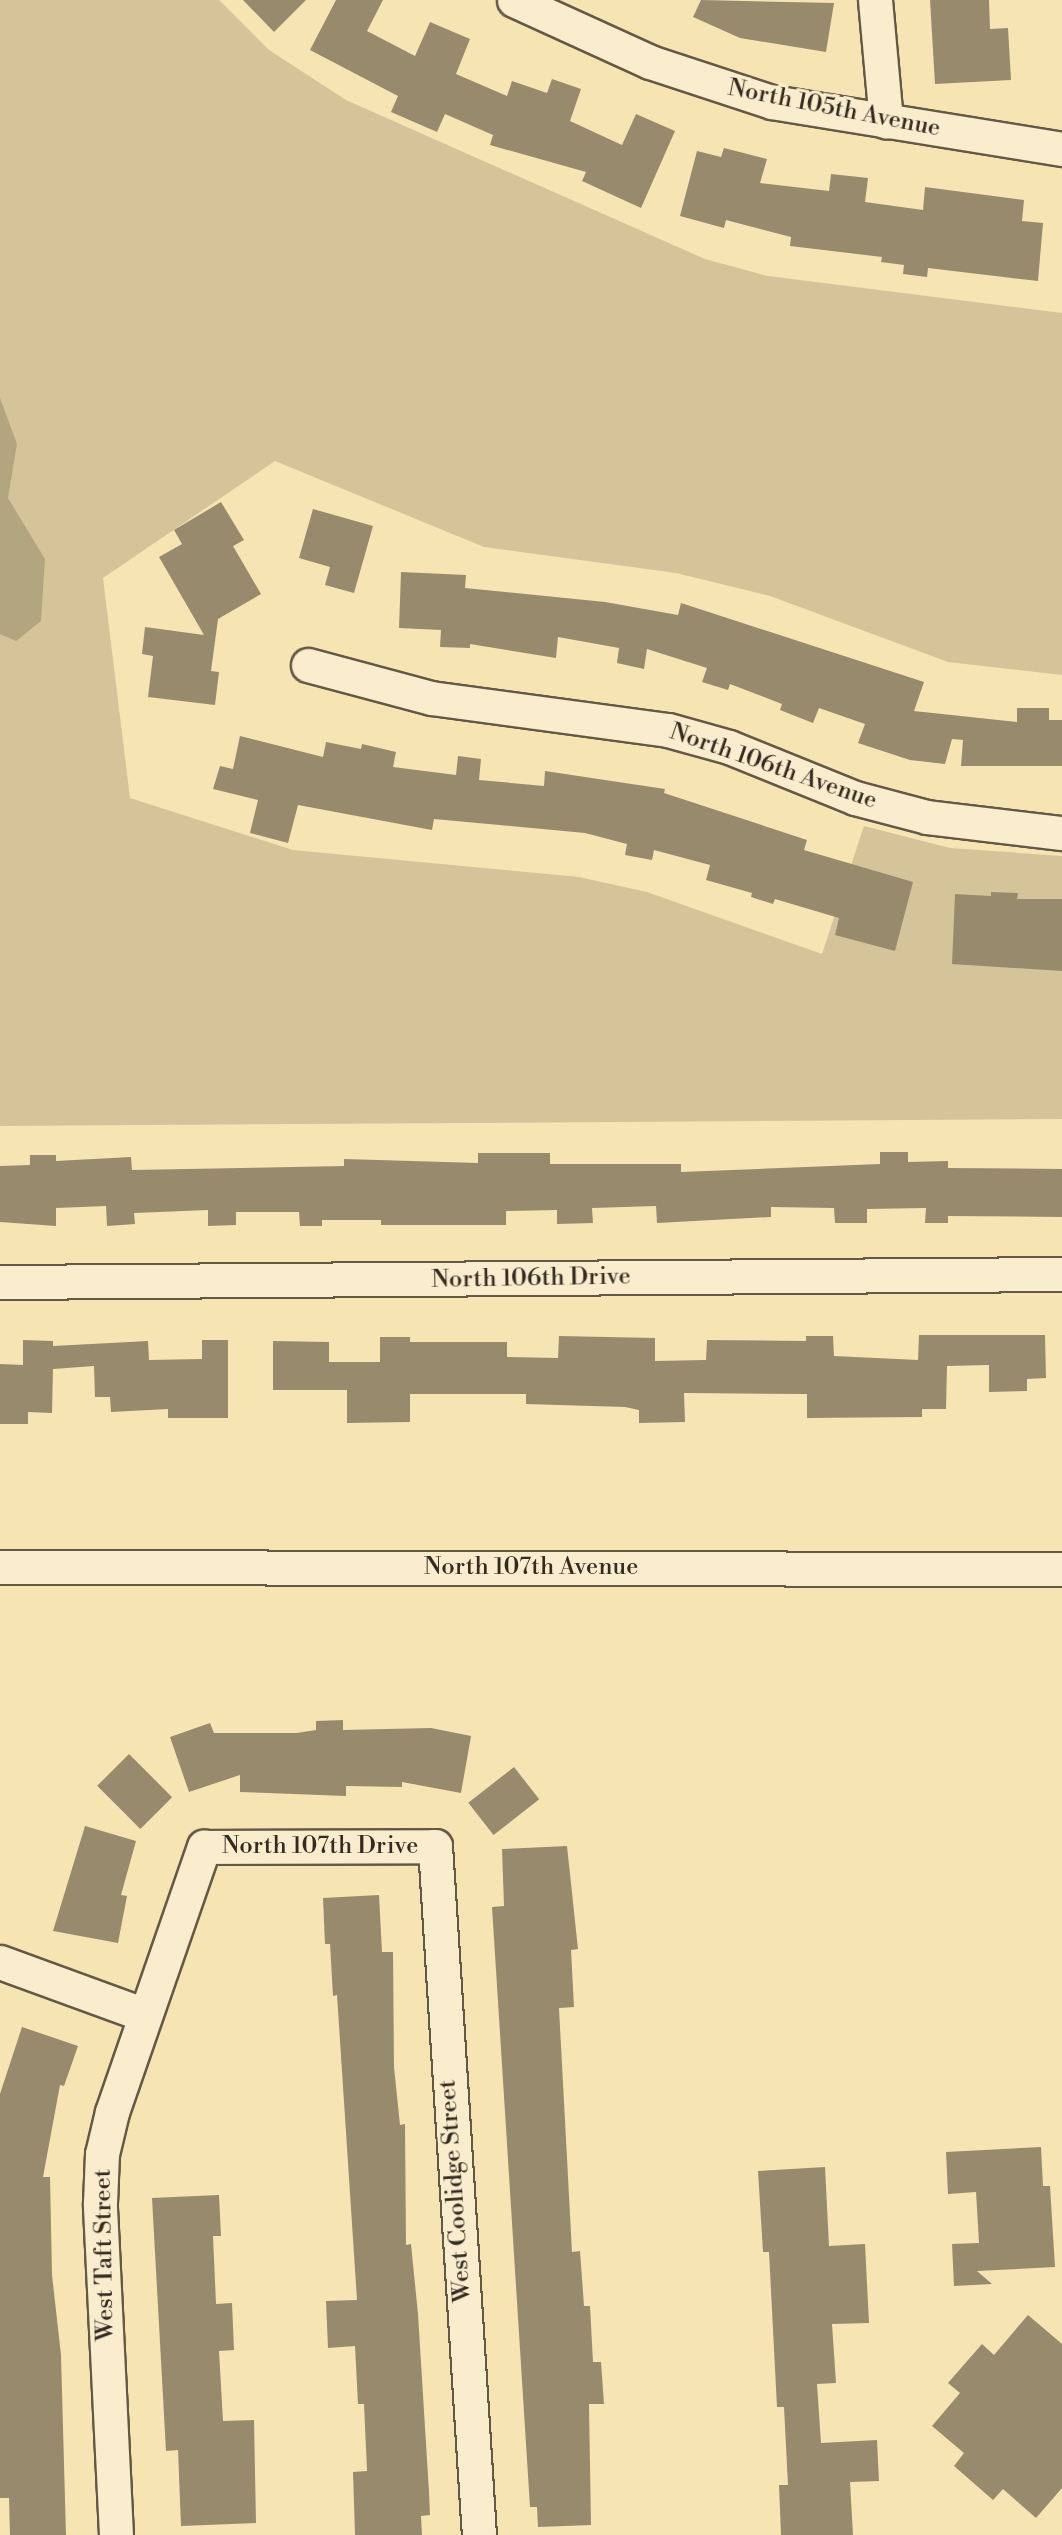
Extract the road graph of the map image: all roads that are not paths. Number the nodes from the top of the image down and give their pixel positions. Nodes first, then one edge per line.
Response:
1 (514, 0) edge
2 (875, 0) edge
3 (886, 122) junction
4 (1062, 149) edge
5 (308, 665) dead end
6 (1062, 833) edge
7 (1062, 1274) edge
8 (0, 1282) edge
9 (0, 1567) edge
10 (1062, 1569) edge
11 (435, 1846) joint
12 (204, 1847) joint
13 (0, 1962) edge
14 (145, 2015) junction
15 (116, 2535) edge
16 (479, 2535) edge

1 - 3 street, North 105th Avenue
2 - 3 street
3 - 4 street, North 105th Avenue
5 - 6 street, North 106th Avenue
7 - 8 street, North 106th Drive
9 - 10 street, North 107th Avenue
11 - 12 street, North 107th Drive
11 - 16 street, West Coolidge Street
12 - 14 street, West Taft Street
13 - 14 street
14 - 15 street, West Taft Street

